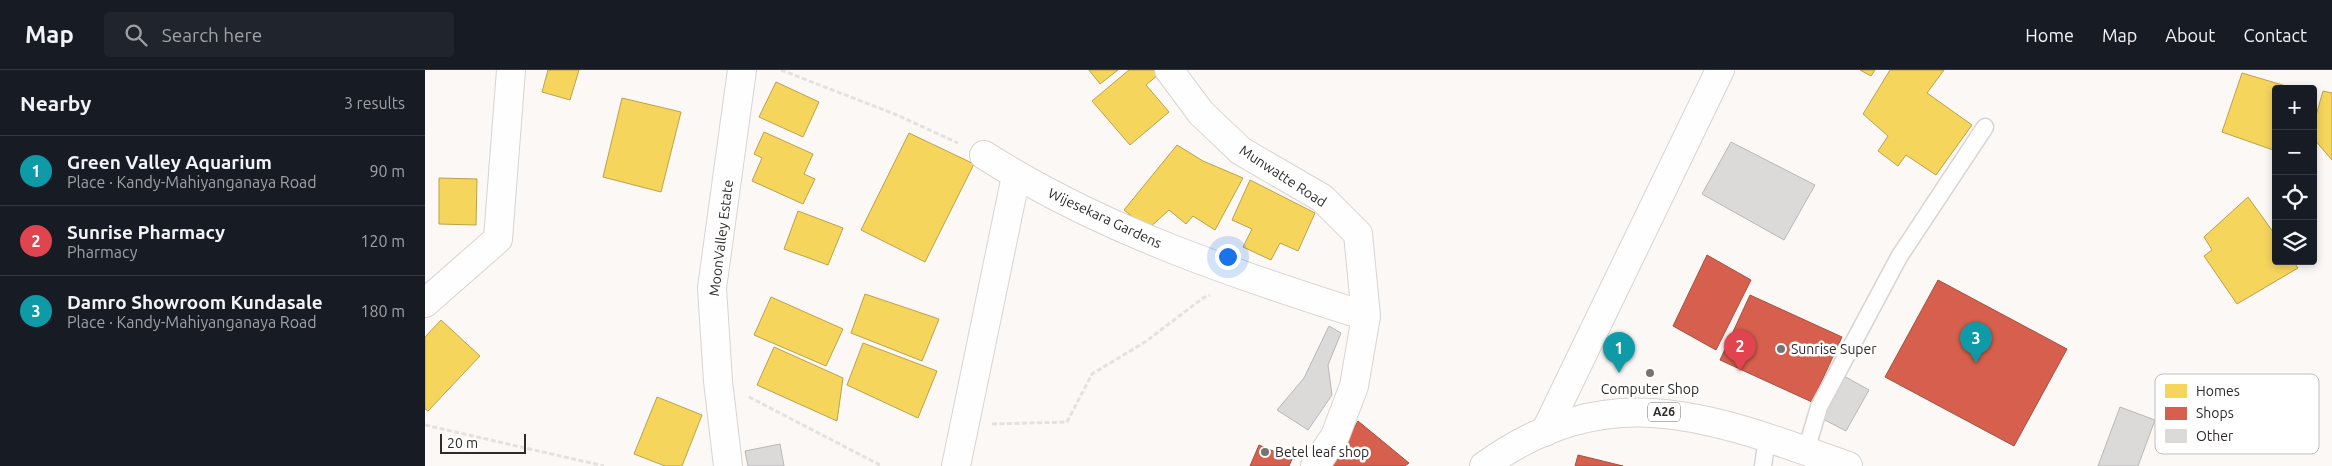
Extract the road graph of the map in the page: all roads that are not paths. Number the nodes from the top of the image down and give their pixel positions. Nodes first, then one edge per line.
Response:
1 (511, 70) edge
2 (742, 70) edge
3 (1169, 70) edge
4 (1720, 70) edge
5 (1985, 127) dead end
6 (984, 155) road end
7 (1017, 176) junction
8 (425, 303) edge
9 (1366, 316) junction
10 (1545, 432) junction
11 (1767, 438) junction
12 (1806, 451) junction
13 (728, 466) edge
14 (956, 466) edge
15 (1315, 466) edge
16 (1485, 466) edge
17 (1763, 466) edge
18 (1848, 466) edge

1 - 8 main road
2 - 13 main road, MoonValley Estate
3 - 9 main road, Munwatte Road
4 - 10 main road
5 - 12 lane
6 - 7 main road, Wijesekara Gardens
7 - 9 main road, Wijesekara Gardens
7 - 14 main road
9 - 15 main road, Munwatte Road
10 - 11 main road, A26
10 - 16 main road, A26
11 - 12 main road, A26
11 - 17 lane
12 - 18 main road, A26

